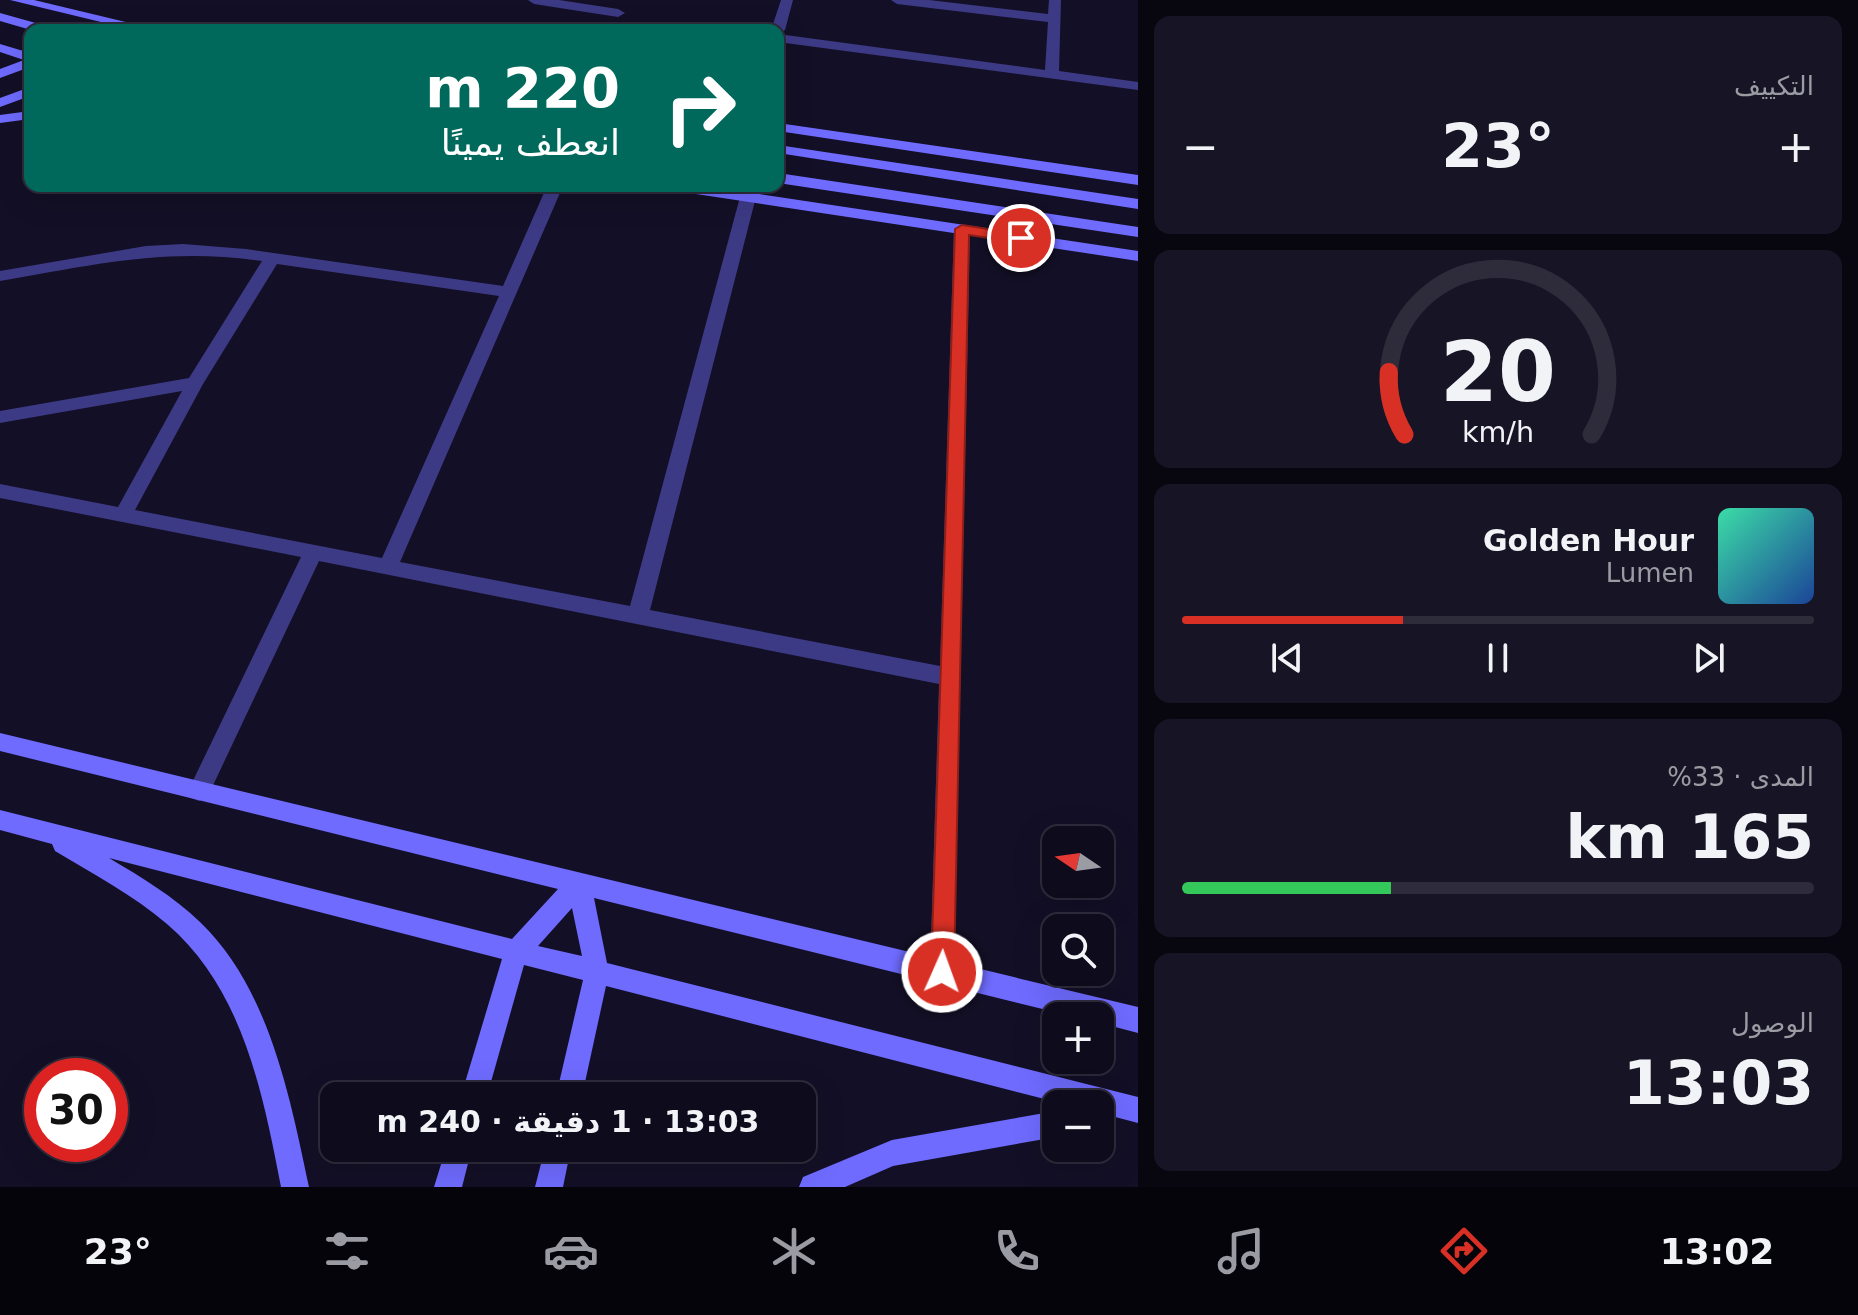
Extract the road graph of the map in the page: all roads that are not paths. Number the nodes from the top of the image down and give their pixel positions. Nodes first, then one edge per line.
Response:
1 (16, 0) edge
2 (534, 0) edge
3 (787, 0) edge
4 (897, 0) edge
5 (1055, 0) edge
6 (621, 6) edge
7 (0, 17) edge
8 (1054, 19) junction
9 (24, 24) edge
10 (125, 24) edge
11 (780, 24) edge
12 (784, 39) edge
13 (0, 48) edge
14 (24, 58) edge
15 (24, 63) edge
16 (0, 74) edge
17 (1052, 75) junction
18 (1138, 86) edge
19 (24, 93) edge
20 (0, 103) edge
21 (24, 116) edge
22 (0, 119) edge
23 (784, 128) edge
24 (882, 144) junction
25 (784, 150) edge
26 (784, 179) edge
27 (1138, 180) edge
28 (983, 181) junction
29 (552, 192) edge
30 (715, 192) edge
31 (748, 197) junction
32 (1138, 204) edge
33 (962, 229) junction
34 (1138, 232) edge
35 (1138, 256) edge
36 (272, 258) junction
37 (0, 276) edge
38 (508, 292) junction
39 (195, 383) junction
40 (0, 417) edge
41 (0, 491) edge
42 (123, 515) junction
43 (313, 552) junction
44 (388, 567) junction
45 (638, 616) junction
46 (950, 677) junction
47 (0, 742) edge
48 (199, 791) junction
49 (0, 820) edge
50 (43, 831) junction
51 (579, 884) junction
52 (516, 952) junction
53 (597, 972) junction
54 (942, 972) junction
55 (1138, 1020) edge
56 (478, 1082) edge
57 (572, 1082) edge
58 (1138, 1110) edge
59 (1114, 1114) edge
60 (1042, 1126) edge
61 (455, 1162) edge
62 (555, 1162) edge
63 (295, 1187) edge
64 (448, 1187) edge
65 (549, 1187) edge
66 (813, 1187) edge

1 - 10 street
2 - 6 street
3 - 11 street
4 - 8 street
5 - 8 street
7 - 9 street
8 - 17 street
12 - 17 street
13 - 14 street
15 - 16 street
17 - 18 street
19 - 20 street
21 - 22 street
23 - 24 street
24 - 27 street
24 - 28 street
25 - 28 street
26 - 34 street
28 - 32 street
29 - 38 street
30 - 31 street
31 - 33 street
31 - 45 street
33 - 35 street
33 - 46 street
36 - 37 street
36 - 38 street
36 - 39 street
38 - 44 street
39 - 40 street
39 - 42 street
41 - 42 street
42 - 43 street
43 - 44 street
43 - 48 street
44 - 45 street
45 - 46 street
46 - 54 street
47 - 48 street
48 - 51 street
49 - 50 street
50 - 52 street
50 - 63 street
51 - 52 street
51 - 53 street
51 - 54 street
52 - 53 street
52 - 56 street
53 - 57 street
53 - 58 street
54 - 55 street
58 - 59 street
60 - 66 street
61 - 64 street
62 - 65 street

